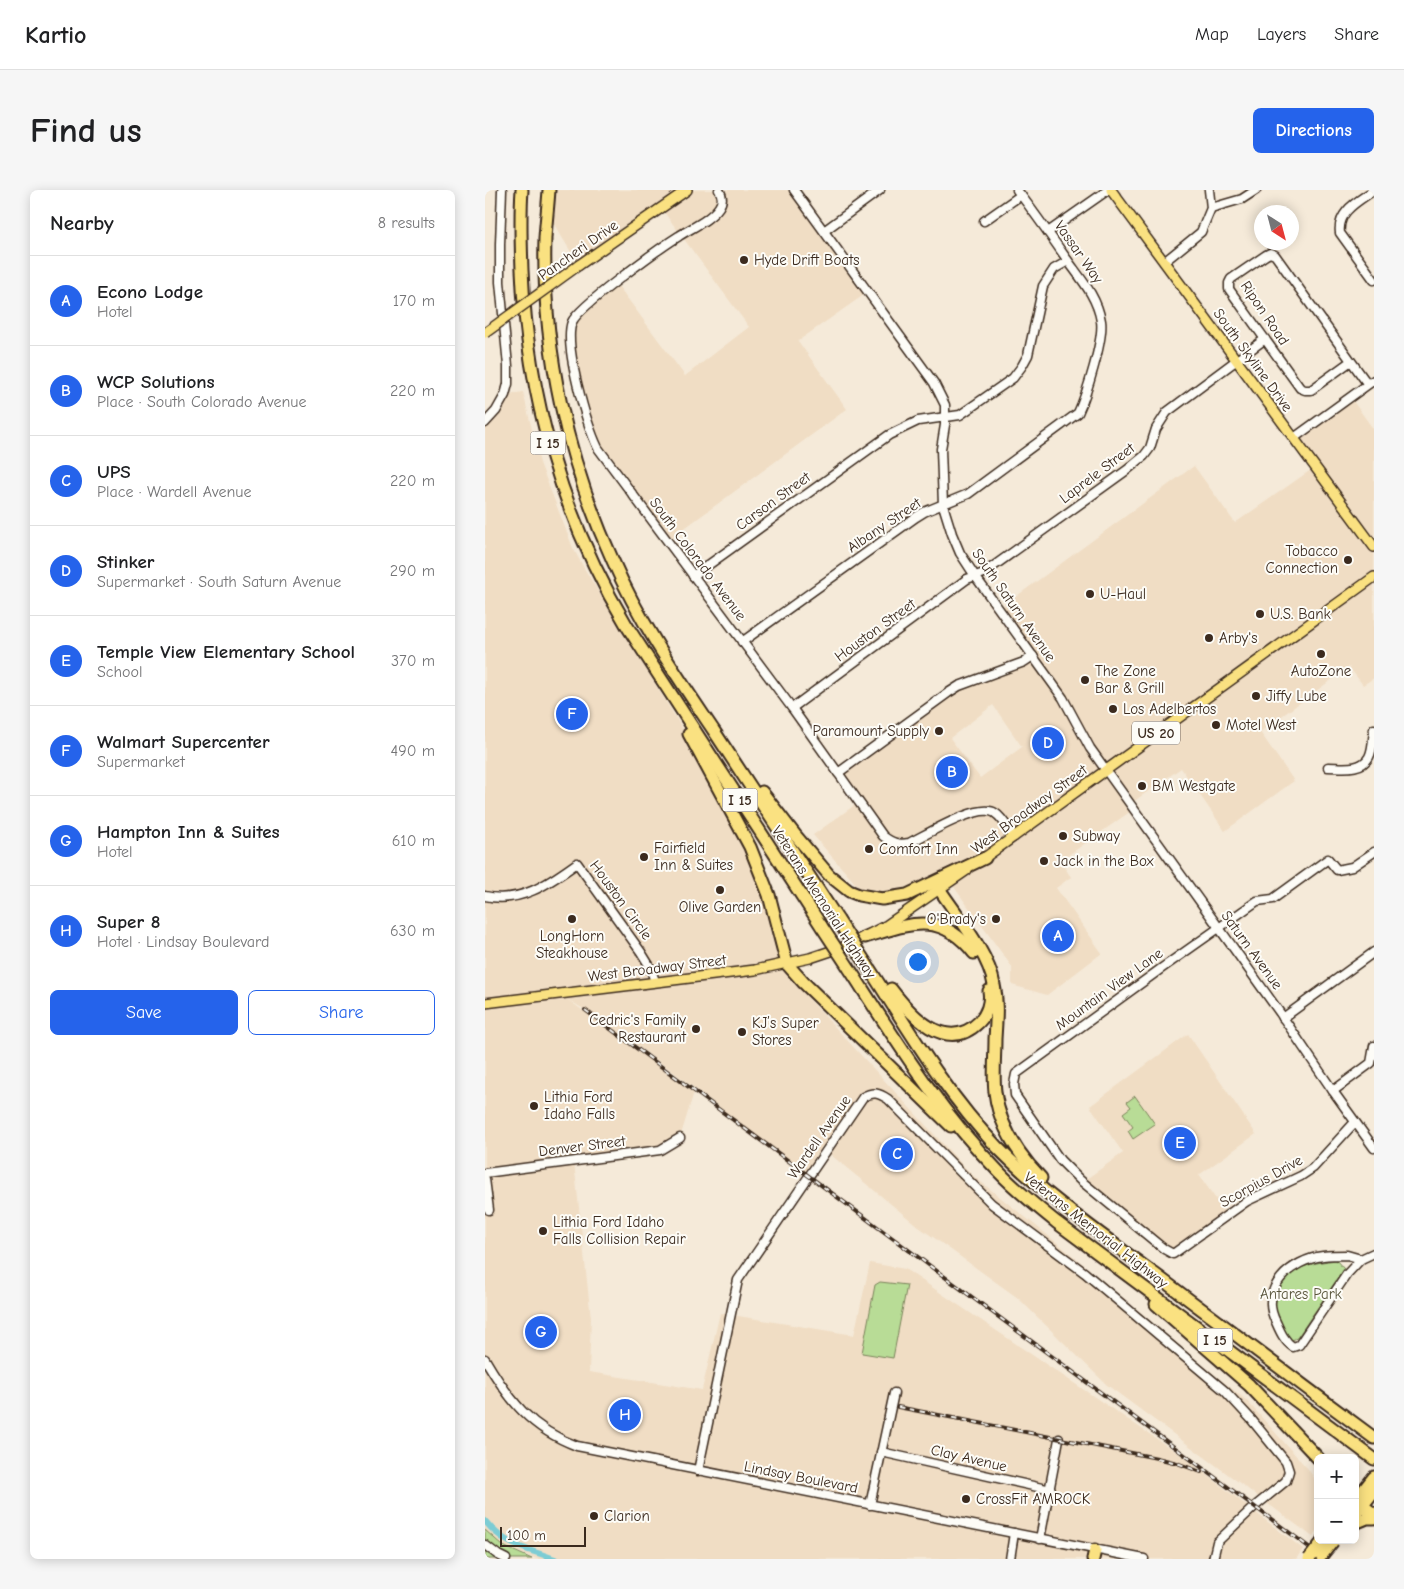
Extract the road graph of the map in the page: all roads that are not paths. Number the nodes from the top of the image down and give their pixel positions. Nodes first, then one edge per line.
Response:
1 (502, 190) edge
2 (522, 190) edge
3 (549, 190) edge
4 (687, 190) edge
5 (719, 190) edge
6 (794, 190) edge
7 (880, 190) edge
8 (1109, 190) edge
9 (1209, 190) edge
10 (1257, 190) edge
11 (1374, 190) edge
12 (1019, 193) edge
13 (1211, 208) junction
14 (984, 221) dead end
15 (824, 231) junction
16 (1048, 232) junction
17 (1068, 261) junction
18 (1164, 262) junction
19 (1374, 280) edge
20 (485, 333) edge
21 (1265, 339) junction
22 (1237, 360) junction
23 (1351, 361) junction
24 (1371, 382) edge
25 (1086, 396) joint
26 (945, 418) junction
27 (485, 423) edge
28 (1294, 438) junction
29 (943, 505) junction
30 (1374, 547) edge
31 (693, 576) junction
32 (975, 576) junction
33 (1374, 577) edge
34 (742, 642) junction
35 (1033, 656) junction
36 (656, 674) junction
37 (687, 692) junction
38 (792, 708) junction
39 (1374, 729) edge
40 (1328, 767) dead end
41 (1105, 770) junction
42 (838, 773) junction
43 (1014, 837) junction
44 (1374, 852) edge
45 (985, 858) junction
46 (940, 890) junction
47 (485, 896) edge
48 (1219, 927) junction
49 (865, 937) junction
50 (1374, 952) edge
51 (867, 961) junction
52 (787, 964) junction
53 (655, 981) junction
54 (485, 1003) edge
55 (1283, 1018) junction
56 (1374, 1046) edge
57 (1373, 1063) edge
58 (1333, 1091) junction
59 (1355, 1122) junction
60 (680, 1138) dead end
61 (1374, 1148) edge
62 (485, 1172) edge
63 (998, 1172) junction
64 (485, 1179) edge
65 (489, 1210) dead end
66 (1056, 1222) junction
67 (1123, 1251) junction
68 (1374, 1253) edge
69 (1173, 1254) joint
70 (1361, 1259) junction
71 (485, 1359) edge
72 (487, 1368) edge
73 (894, 1393) dead end
74 (1374, 1438) edge
75 (1059, 1439) dead end
76 (881, 1452) junction
77 (1314, 1454) edge
78 (1374, 1459) edge
79 (699, 1471) junction
80 (1372, 1484) edge
81 (1051, 1490) junction
82 (1359, 1501) edge
83 (870, 1505) junction
84 (1359, 1505) edge
85 (1374, 1514) edge
86 (1374, 1518) edge
87 (1359, 1521) edge
88 (1014, 1533) junction
89 (1040, 1539) junction
90 (1321, 1544) edge
91 (1331, 1544) edge
92 (485, 1545) edge
93 (1094, 1555) edge
94 (506, 1559) edge
95 (1009, 1559) edge
96 (1144, 1559) edge
97 (1213, 1559) edge
98 (1309, 1559) edge
99 (1319, 1559) edge

1 - 27 street
2 - 36 highway, Veterans Memorial Highway / I 15
3 - 37 highway, Veterans Memorial Highway / I 15
4 - 20 main road, Pancheri Drive, bridge
5 - 31 street, South Colorado Avenue
6 - 15 street, South Saturn Avenue
7 - 15 street
8 - 16 street
8 - 18 main road, South Skyline Drive
9 - 13 street
10 - 13 street
11 - 19 street
12 - 14 street
12 - 16 street, Vassar Way
13 - 18 street
15 - 26 street, South Saturn Avenue
16 - 17 street, Vassar Way
17 - 25 street, Vassar Way
17 - 26 street, Carson Street
18 - 22 main road, South Skyline Drive
21 - 22 street, Laprele Street
21 - 23 street, Ripon Road
21 - 23 street, Ripon Road
22 - 28 main road, South Skyline Drive
22 - 32 street, Laprele Street
23 - 24 street, Ripon Road
24 - 28 street
25 - 29 street, Albany Street
26 - 29 street, South Saturn Avenue
26 - 31 street, Carson Street
28 - 30 main road, South Skyline Drive
29 - 32 street, South Saturn Avenue
29 - 34 street, Albany Street
31 - 34 street, South Colorado Avenue
32 - 35 street, South Saturn Avenue
32 - 38 street, Houston Street
33 - 41 main road, West Broadway Street / US 20
34 - 38 street, South Colorado Avenue
35 - 41 street, South Saturn Avenue
35 - 42 street
36 - 52 highway
36 - 63 highway, Veterans Memorial Highway / I 15, bridge
37 - 45 highway
37 - 51 highway, Veterans Memorial Highway / I 15, bridge
38 - 42 street, South Colorado Avenue
39 - 40 street
41 - 43 main road, West Broadway Street / US 20
41 - 48 street, Saturn Avenue
42 - 43 street, South Colorado Avenue
43 - 45 main road, West Broadway Street / US 20
44 - 48 street, Mountain View Lane
45 - 46 main road, West Broadway Street / US 20
46 - 49 main road, West Broadway Street
46 - 67 highway
47 - 53 street, Houston Circle
48 - 55 street, Saturn Avenue
48 - 69 street, Mountain View Lane
49 - 51 highway
49 - 52 main road, West Broadway Street
50 - 55 street
51 - 67 highway, Veterans Memorial Highway / I 15
52 - 53 main road, West Broadway Street
52 - 63 highway
53 - 54 main road, West Broadway Street
55 - 58 street, Saturn Avenue
56 - 57 street
57 - 58 street
58 - 59 street, Saturn Avenue
59 - 61 street, Saturn Avenue
59 - 69 street, Scorpius Drive
60 - 62 street, Denver Street
63 - 66 highway, Veterans Memorial Highway / I 15
64 - 65 street
66 - 77 highway
66 - 78 highway, Veterans Memorial Highway / I 15
67 - 74 highway, Veterans Memorial Highway / I 15
68 - 70 street
70 - 70 street
71 - 72 street, Lindsay Boulevard
72 - 79 street, Lindsay Boulevard
73 - 76 street
75 - 81 street
76 - 81 street, Clay Avenue
76 - 83 street
79 - 83 street, Lindsay Boulevard
79 - 97 street, Wardell Avenue
80 - 82 highway
81 - 89 street
83 - 88 street, Lindsay Boulevard
84 - 85 highway
86 - 87 highway
88 - 89 street, Lindsay Boulevard
88 - 95 street
89 - 93 street, Lindsay Boulevard
90 - 98 highway, bridge
91 - 99 highway, bridge
92 - 94 street
93 - 96 street, Lindsay Boulevard

